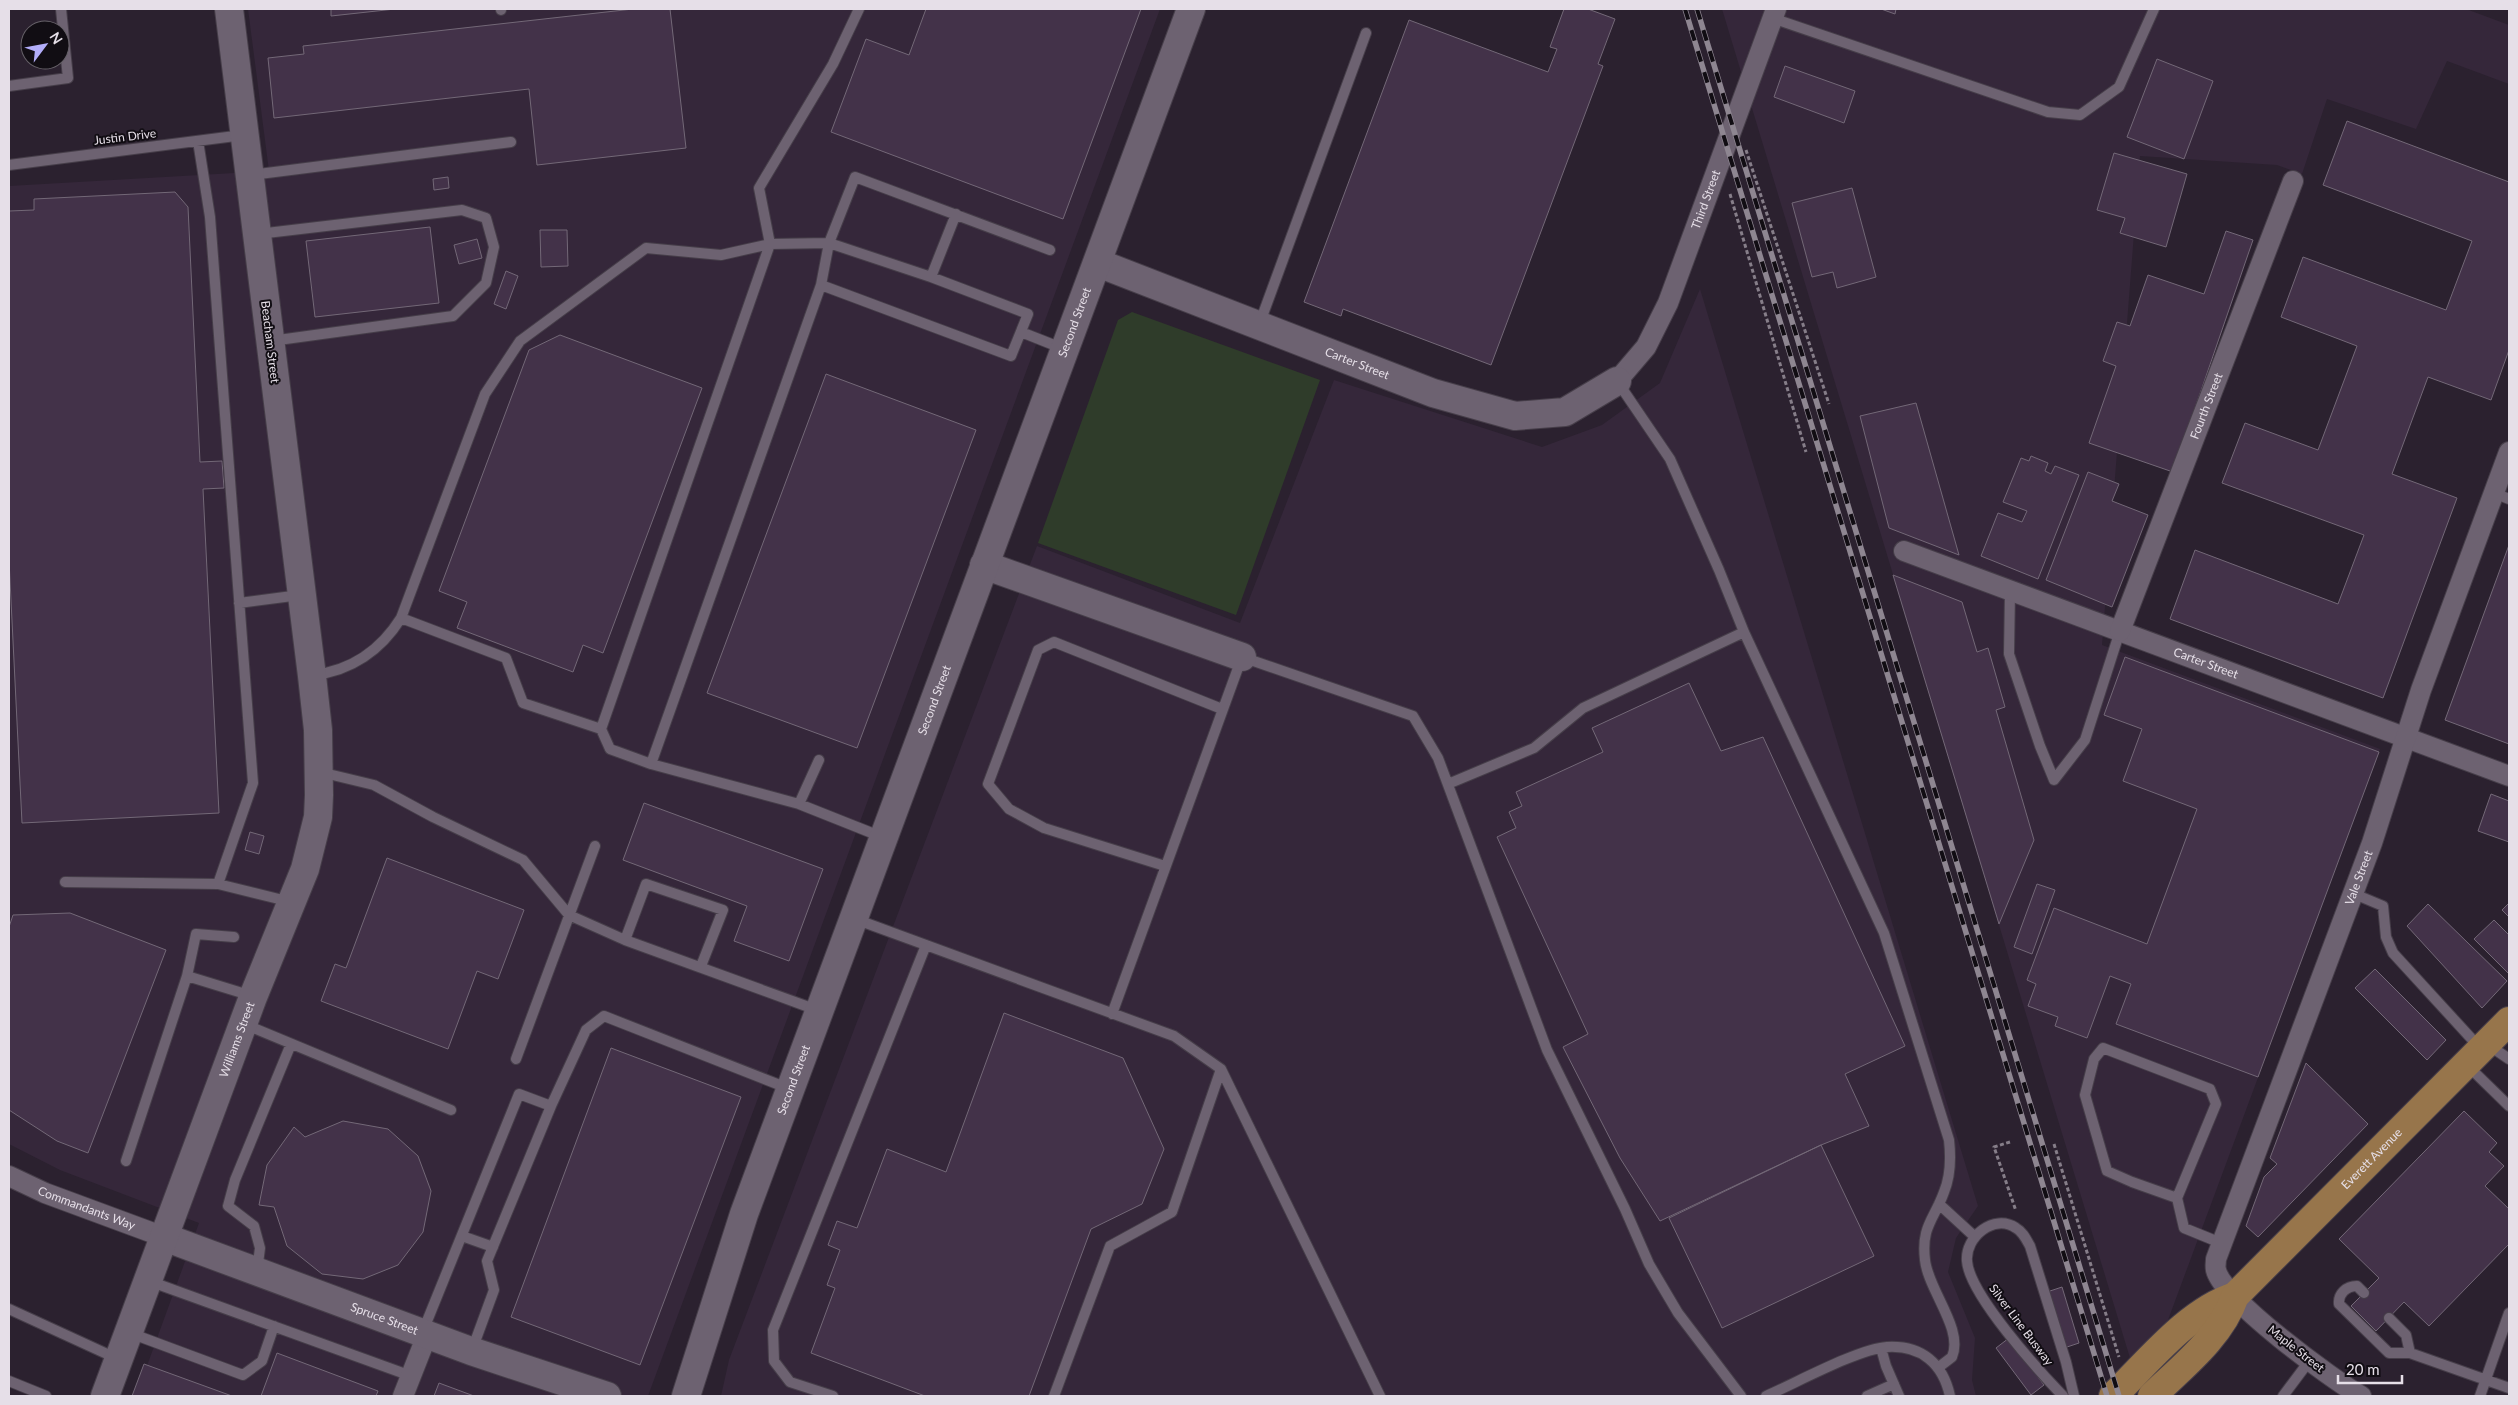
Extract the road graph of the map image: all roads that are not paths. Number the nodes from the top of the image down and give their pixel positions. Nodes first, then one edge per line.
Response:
1 (61, 9) edge
2 (229, 9) edge
3 (859, 9) edge
4 (1191, 9) edge
5 (2154, 9) edge
6 (1774, 13) edge
7 (1366, 32) dead end
8 (9, 86) edge
9 (244, 135) junction
10 (198, 141) junction
11 (511, 142) dead end
12 (9, 164) edge
13 (249, 175) junction
14 (2293, 181) dead end
15 (956, 214) junction
16 (256, 234) junction
17 (829, 243) junction
18 (770, 244) junction
19 (1050, 250) dead end
20 (1098, 263) junction
21 (932, 277) junction
22 (821, 286) junction
23 (1258, 326) junction
24 (1021, 332) junction
25 (270, 342) junction
26 (1066, 349) junction
27 (1617, 381) junction
28 (2509, 452) edge
29 (2502, 496) edge
30 (1904, 550) dead end
31 (984, 565) junction
32 (2010, 590) junction
33 (302, 595) junction
34 (239, 603) junction
35 (401, 618) junction
36 (2120, 631) junction
37 (1744, 632) junction
38 (1242, 657) junction
39 (312, 676) junction
40 (1222, 709) junction
41 (601, 729) junction
42 (2405, 738) junction
43 (819, 760) dead end
44 (651, 764) junction
45 (319, 772) junction
46 (2509, 776) edge
47 (1448, 784) junction
48 (799, 804) junction
49 (884, 838) junction
50 (595, 846) dead end
51 (1165, 866) junction
52 (65, 882) dead end
53 (218, 884) junction
54 (2352, 893) junction
55 (292, 902) junction
56 (570, 915) junction
57 (854, 918) junction
58 (234, 937) dead end
59 (624, 940) junction
60 (926, 945) junction
61 (701, 966) junction
62 (187, 976) junction
63 (253, 997) junction
64 (821, 1011) junction
65 (1112, 1014) junction
66 (2509, 1021) edge
67 (243, 1024) junction
68 (291, 1044) junction
69 (2478, 1052) junction
70 (516, 1059) dead end
71 (2509, 1060) edge
72 (1221, 1069) junction
73 (790, 1090) junction
74 (551, 1106) junction
75 (2509, 1106) edge
76 (451, 1110) dead end
77 (126, 1161) dead end
78 (9, 1176) edge
79 (2177, 1198) junction
80 (1939, 1204) junction
81 (462, 1236) junction
82 (164, 1237) junction
83 (1975, 1237) junction
84 (2221, 1243) junction
85 (493, 1247) junction
86 (257, 1271) junction
87 (148, 1281) junction
88 (2364, 1294) dead end
89 (2235, 1296) junction
90 (9, 1309) edge
91 (2509, 1313) edge
92 (2389, 1318) dead end
93 (274, 1326) junction
94 (129, 1333) junction
95 (425, 1334) junction
96 (1881, 1348) junction
97 (471, 1351) junction
98 (2410, 1354) junction
99 (119, 1359) junction
100 (2310, 1360) junction
101 (1939, 1367) junction
102 (411, 1376) junction
103 (2486, 1380) junction
104 (9, 1381) edge
105 (1894, 1384) junction
106 (2509, 1388) edge
107 (2160, 1389) edge
108 (1786, 1392) edge
109 (46, 1396) edge
110 (105, 1396) edge
111 (403, 1396) edge
112 (607, 1396) edge
113 (686, 1396) edge
114 (833, 1396) edge
115 (1054, 1396) edge
116 (1380, 1396) edge
117 (1742, 1396) edge
118 (1766, 1396) edge
119 (1867, 1396) edge
120 (1899, 1396) edge
121 (1950, 1396) edge
122 (2063, 1396) edge
123 (2074, 1396) edge
124 (2113, 1396) edge
125 (2283, 1396) edge
126 (2361, 1396) edge
127 (2480, 1396) edge

1 - 8 lane
2 - 9 main road, Beacham Street
3 - 18 lane
4 - 20 main road, Second Street
5 - 6 lane
6 - 27 street, Third Street
7 - 23 lane
9 - 10 lane, Justin Drive
9 - 13 main road, Beacham Street
10 - 12 lane, Justin Drive
10 - 34 lane
11 - 13 lane
13 - 16 main road, Beacham Street
14 - 36 street, Fourth Street
15 - 17 lane
15 - 19 lane
15 - 21 lane
16 - 25 main road, Beacham Street
16 - 25 lane
17 - 18 lane
17 - 21 lane
17 - 22 lane
18 - 35 lane
18 - 41 lane
20 - 23 main road, Carter Street
20 - 26 main road, Second Street
21 - 24 lane
22 - 24 lane
22 - 44 lane
23 - 27 main road, Carter Street
24 - 26 lane
25 - 33 main road, Beacham Street
26 - 31 main road, Second Street
27 - 37 lane
28 - 29 street, Vale Street
29 - 42 street, Vale Street
30 - 32 street, Carter Street
31 - 38 main road
31 - 49 main road, Second Street
32 - 36 street, Carter Street
32 - 36 lane
33 - 34 lane
33 - 39 main road, Beacham Street
34 - 53 lane
35 - 39 lane
35 - 41 lane
36 - 42 street, Carter Street
37 - 47 lane
37 - 80 lane
38 - 40 lane
38 - 47 lane
39 - 45 main road, Williams Street
40 - 51 lane
40 - 51 lane
41 - 44 lane
42 - 46 street, Carter Street
42 - 54 street, Vale Street
43 - 48 lane
44 - 48 lane
45 - 55 main road, Williams Street
45 - 56 lane
47 - 117 lane
48 - 49 lane
49 - 57 main road, Second Street
50 - 56 lane
51 - 65 lane
52 - 53 lane
53 - 55 lane
54 - 69 lane
54 - 84 street, Vale Street
55 - 63 main road, Williams Street
56 - 59 lane
56 - 70 lane
57 - 60 lane
57 - 64 main road, Second Street
58 - 62 lane
59 - 61 lane
59 - 61 lane
60 - 65 lane
60 - 114 lane
61 - 64 lane
62 - 63 lane
62 - 77 lane
63 - 67 main road, Williams Street
64 - 73 main road, Second Street
65 - 72 lane
66 - 69 main road, Everett Avenue
67 - 68 lane
67 - 82 main road, Williams Street
68 - 76 lane
68 - 86 lane
69 - 71 lane
69 - 75 lane
69 - 89 main road, Everett Avenue
72 - 115 lane
72 - 116 lane
73 - 74 lane
73 - 113 main road, Second Street
74 - 81 lane
74 - 85 lane
78 - 82 street, Commandants Way
79 - 79 lane
79 - 84 lane
80 - 83 lane
80 - 101 lane
81 - 85 lane
81 - 95 lane
82 - 86 main road, Spruce Street
82 - 87 main road, Williams Street
83 - 122 lane, Silver Line Busway
83 - 123 lane
84 - 89 street, Vale Street
85 - 97 lane
86 - 95 main road, Spruce Street
87 - 93 lane
87 - 94 main road, Williams Street
88 - 98 lane
89 - 100 street, Maple Street
89 - 107 main road, Everett Avenue
89 - 124 main road, Everett Avenue
90 - 99 lane
91 - 103 lane
92 - 98 lane
93 - 94 lane
93 - 102 lane
94 - 99 main road, Williams Street
95 - 97 main road, Spruce Street
95 - 102 street
96 - 101 lane
96 - 105 lane
96 - 108 lane
97 - 112 main road, Spruce Street
98 - 103 lane
99 - 110 main road, Williams Street
100 - 125 lane
100 - 126 street, Maple Street
101 - 121 lane
102 - 111 street
103 - 106 lane
103 - 127 lane
104 - 109 lane
105 - 119 lane
105 - 120 lane
108 - 118 lane

